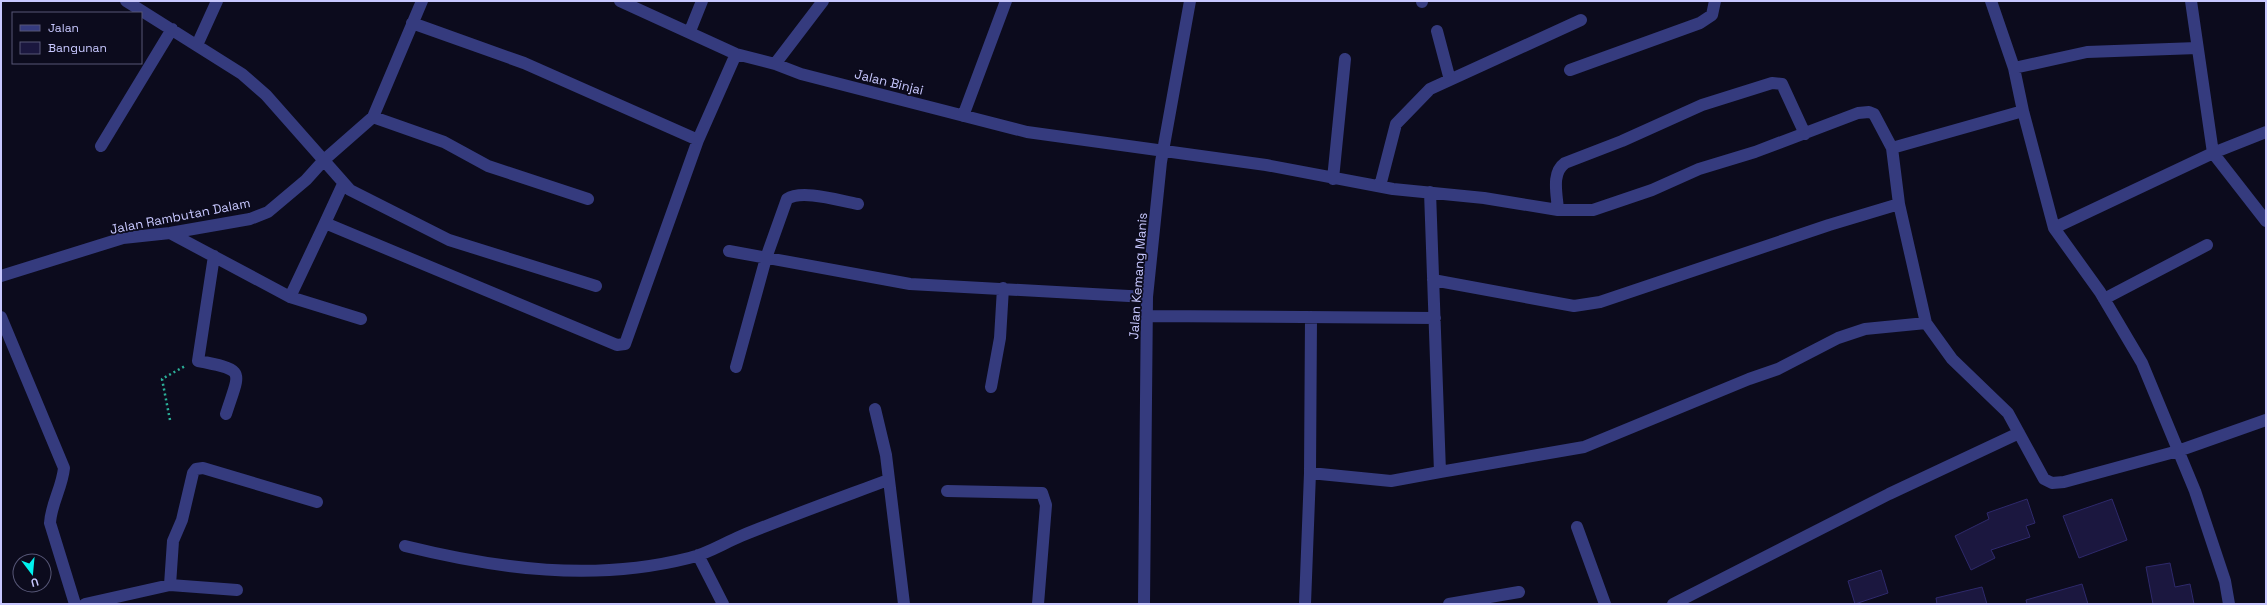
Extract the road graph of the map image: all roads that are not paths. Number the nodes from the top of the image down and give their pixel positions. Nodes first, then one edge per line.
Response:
1 (217, 1) edge
2 (422, 1) edge
3 (620, 1) edge
4 (702, 1) edge
5 (823, 1) edge
6 (1006, 1) edge
7 (1190, 1) edge
8 (1714, 1) edge
9 (1991, 1) edge
10 (2191, 1) edge
11 (129, 2) edge
12 (642, 5) edge
13 (1581, 20) dead end
14 (412, 23) junction
15 (172, 29) junction
16 (690, 31) junction
17 (1437, 31) dead end
18 (197, 45) junction
19 (2197, 48) junction
20 (736, 54) junction
21 (1345, 59) dead end
22 (775, 64) junction
23 (2014, 68) junction
24 (1570, 70) dead end
25 (1450, 80) junction
26 (2023, 111) junction
27 (963, 116) junction
28 (373, 118) junction
29 (2266, 132) edge
30 (1805, 134) junction
31 (698, 140) junction
32 (101, 146) dead end
33 (1892, 148) junction
34 (1162, 152) junction
35 (2212, 153) junction
36 (324, 160) junction
37 (1333, 179) junction
38 (343, 184) junction
39 (1380, 186) junction
40 (1430, 192) junction
41 (588, 199) dead end
42 (858, 204) dead end
43 (1899, 204) junction
44 (1558, 210) junction
45 (2266, 221) edge
46 (325, 223) junction
47 (2054, 228) junction
48 (170, 233) junction
49 (2207, 245) dead end
50 (729, 251) dead end
51 (214, 256) junction
52 (766, 258) junction
53 (1, 276) edge
54 (1433, 280) junction
55 (596, 286) dead end
56 (1003, 288) junction
57 (290, 297) junction
58 (1148, 298) junction
59 (2104, 299) junction
60 (1147, 316) junction
61 (1, 317) edge
62 (1311, 317) junction
63 (1435, 318) junction
64 (361, 319) dead end
65 (1926, 323) junction
66 (736, 366) dead end
67 (991, 387) dead end
68 (875, 409) dead end
69 (226, 414) dead end
70 (2266, 420) edge
71 (2019, 433) junction
72 (2178, 452) junction
73 (1440, 472) junction
74 (1310, 474) junction
75 (888, 480) junction
76 (947, 491) dead end
77 (317, 502) dead end
78 (1577, 527) dead end
79 (405, 546) dead end
80 (698, 555) junction
81 (170, 585) junction
82 (237, 590) dead end
83 (1520, 592) dead end
84 (75, 604) edge
85 (85, 604) edge
86 (723, 604) edge
87 (904, 604) edge
88 (1038, 604) edge
89 (1144, 604) edge
90 (1305, 604) edge
91 (1450, 604) edge
92 (1605, 604) edge
93 (1673, 604) edge
94 (2229, 604) edge

1 - 18 street
2 - 14 street, Jalan Rambutan Dalam
3 - 12 street, Jalan Binjai
4 - 16 street
5 - 22 street
6 - 27 street
7 - 34 street, Jalan Kemang Manis
8 - 24 street
9 - 23 street
10 - 19 street
11 - 15 street
12 - 16 street, Jalan Binjai
13 - 25 street
14 - 28 street, Jalan Rambutan Dalam
14 - 31 street
15 - 18 street
15 - 32 street
16 - 20 street, Jalan Binjai
17 - 25 street
18 - 36 street
19 - 23 street
19 - 35 street
20 - 22 street, Jalan Binjai
20 - 31 street
21 - 37 street
22 - 27 street, Jalan Binjai
23 - 26 street
25 - 39 street
26 - 33 street
26 - 47 street
27 - 34 street, Jalan Binjai
28 - 36 street, Jalan Rambutan Dalam
28 - 41 street
29 - 35 street
30 - 33 street, Jalan Binjai
30 - 44 street, Jalan Binjai
30 - 44 street
31 - 46 street
33 - 43 street
34 - 37 street, Jalan Binjai
34 - 58 street, Jalan Kemang Manis
35 - 45 street
35 - 47 street
36 - 38 street
36 - 48 street, Jalan Rambutan Dalam
37 - 39 street, Jalan Binjai
38 - 46 street
38 - 55 street
39 - 40 street, Jalan Binjai
40 - 44 street, Jalan Binjai
40 - 54 street
42 - 52 street
43 - 54 street
43 - 65 street
46 - 57 street
47 - 59 street
48 - 51 street
48 - 53 street, Jalan Rambutan Dalam
49 - 59 street
50 - 52 street
51 - 57 street
51 - 69 street
52 - 56 street
52 - 66 street
54 - 63 street
56 - 58 street
56 - 67 street
57 - 64 street
58 - 60 street, Jalan Kemang Manis
59 - 72 street
60 - 62 street
60 - 89 street, Jalan Kemang Manis
61 - 84 street
62 - 63 street
62 - 74 street
63 - 73 street
65 - 71 street
65 - 73 street
68 - 75 street
70 - 72 street
71 - 72 street
71 - 93 street
72 - 94 street
73 - 74 street
74 - 90 street
75 - 80 street
75 - 87 street
76 - 88 street
77 - 81 street
78 - 92 street
79 - 80 street
80 - 86 street
81 - 82 street
81 - 85 street
83 - 91 street

